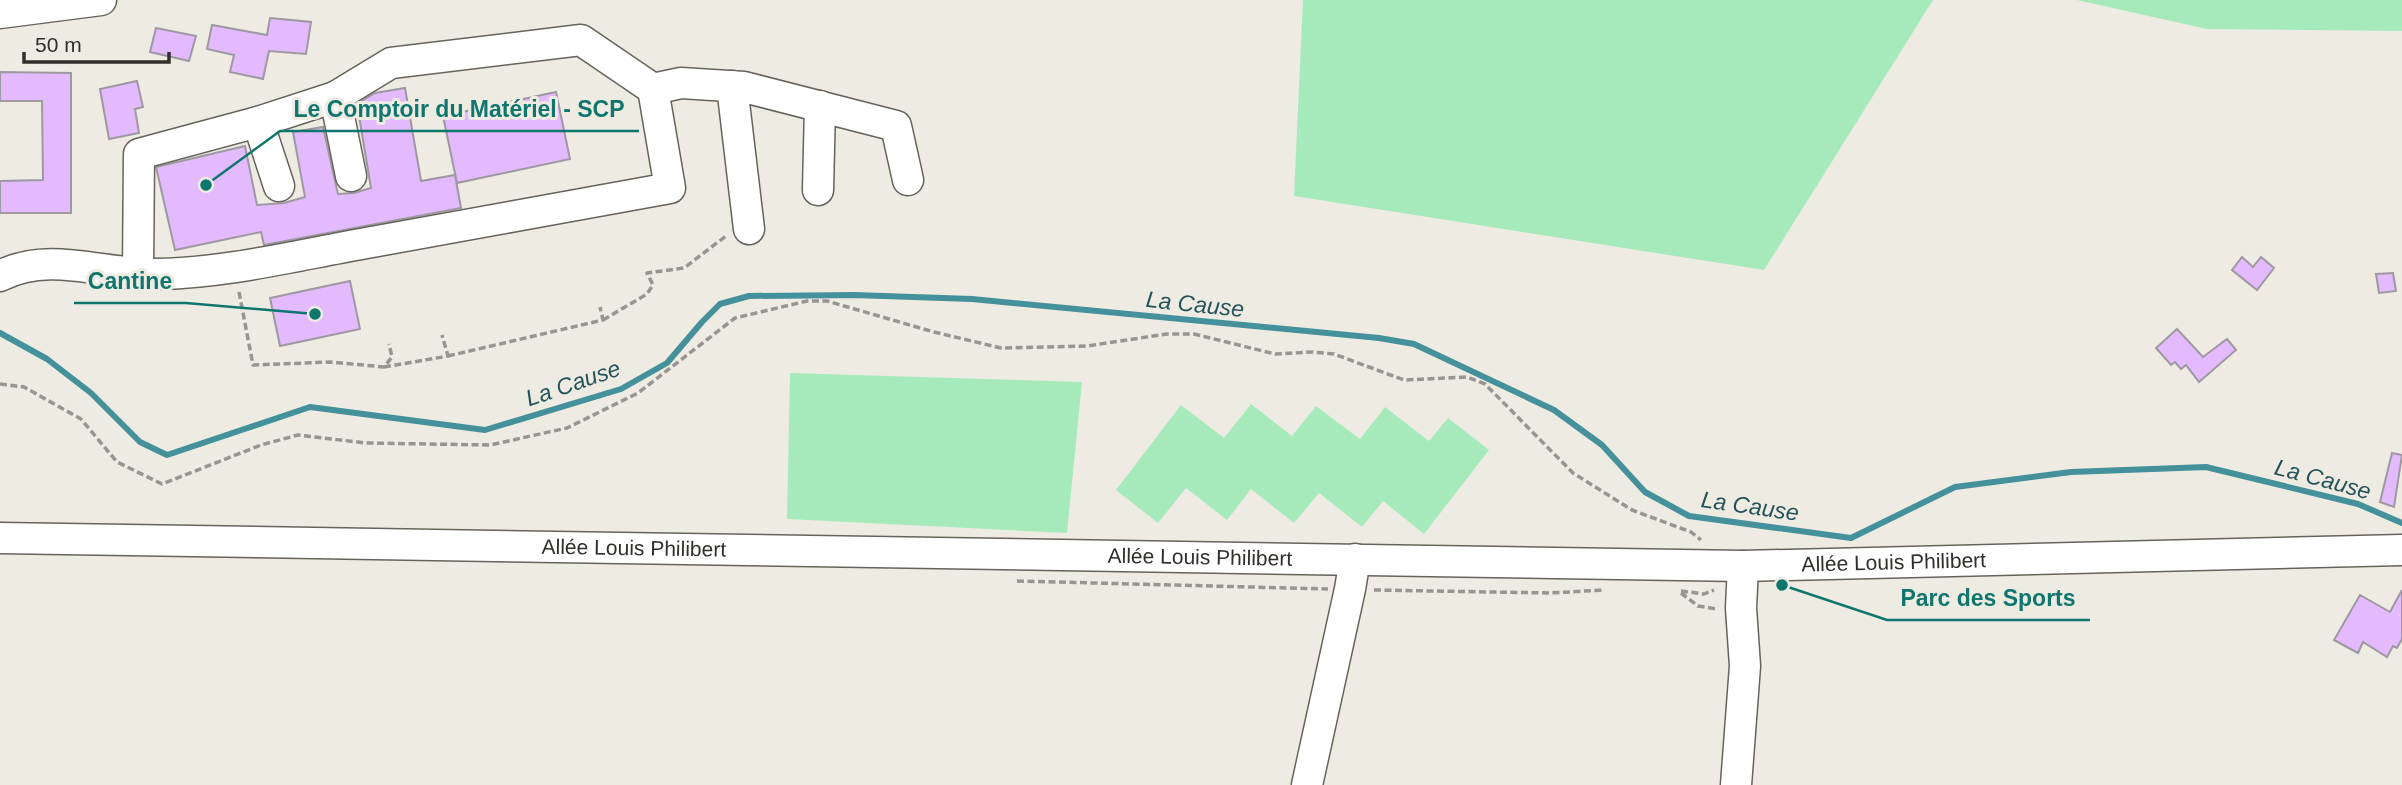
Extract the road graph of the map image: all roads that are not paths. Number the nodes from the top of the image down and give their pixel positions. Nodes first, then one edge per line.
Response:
1 (101, 0) edge
2 (0, 13) edge
3 (732, 86) junction
4 (653, 89) junction
5 (335, 97) junction
6 (820, 106) junction
7 (258, 122) junction
8 (351, 176) dead end
9 (908, 180) dead end
10 (279, 186) dead end
11 (818, 190) dead end
12 (749, 229) road end
13 (138, 273) junction
14 (0, 276) edge
15 (0, 538) edge
16 (2402, 550) edge
17 (1355, 559) junction
18 (1742, 584) junction
19 (1307, 785) edge
20 (1736, 785) edge

1 - 2 street
3 - 4 street
3 - 6 street
3 - 12 street
4 - 5 street
4 - 13 street
5 - 7 street
5 - 8 street
6 - 9 street
6 - 11 street
7 - 10 street
7 - 13 street
13 - 14 street
15 - 17 street, Allée Louis Philibert
16 - 18 street, Allée Louis Philibert
17 - 18 street, Allée Louis Philibert
17 - 19 street
18 - 20 street

